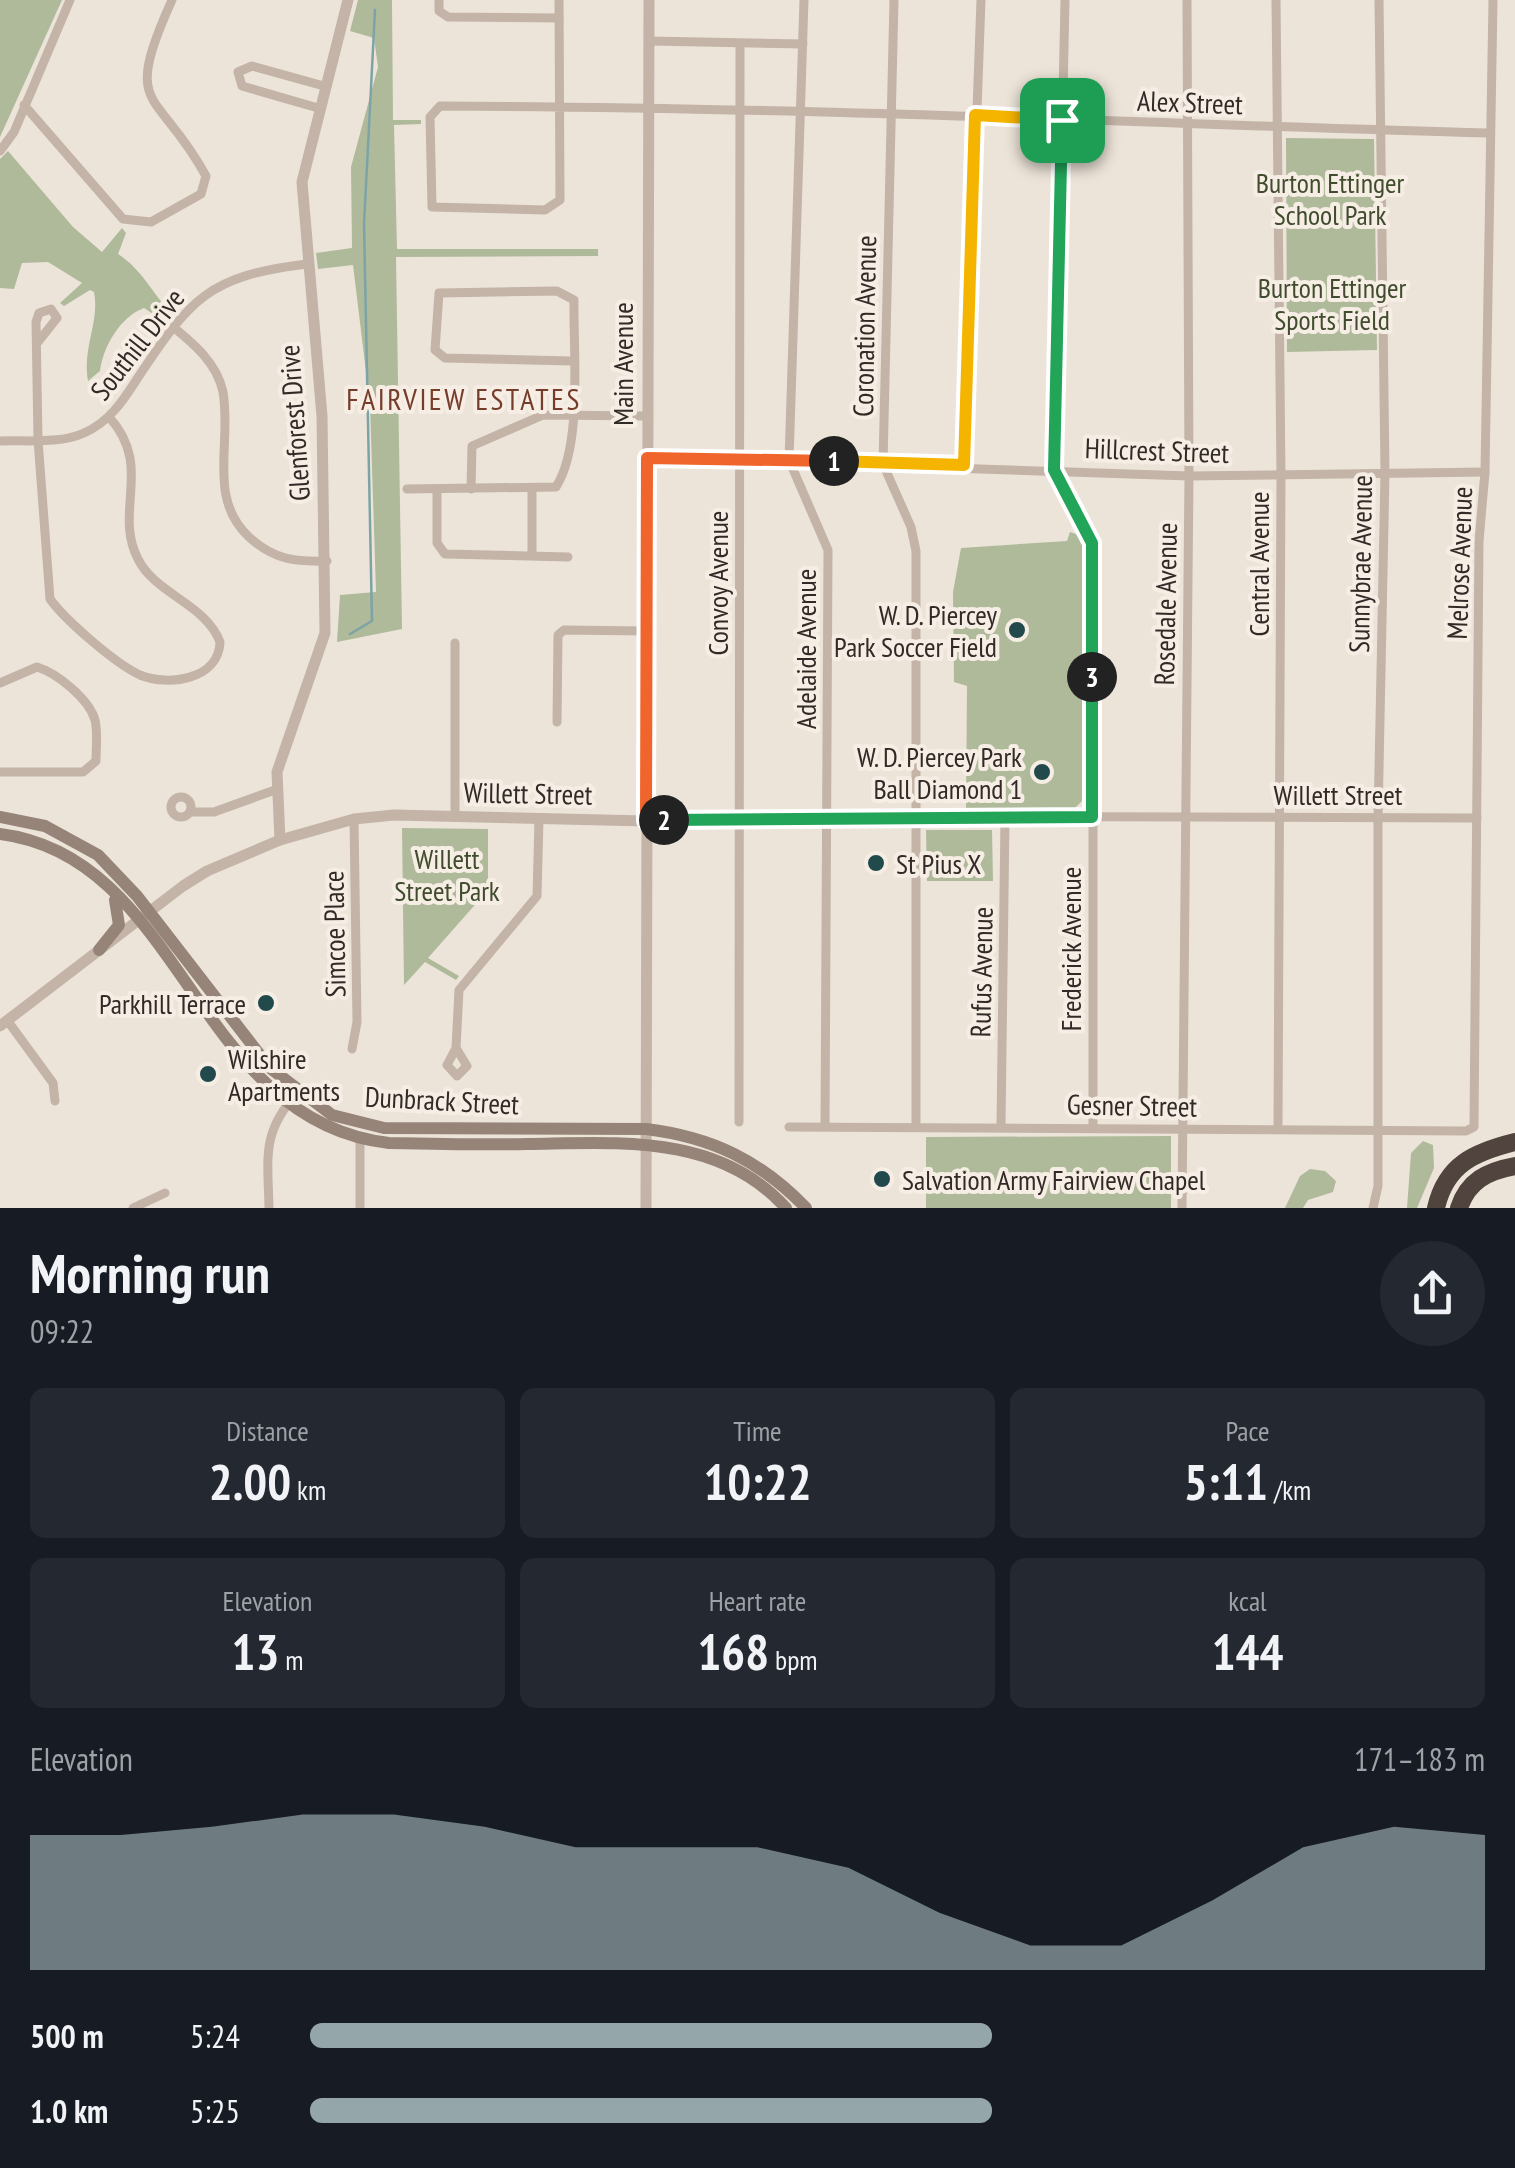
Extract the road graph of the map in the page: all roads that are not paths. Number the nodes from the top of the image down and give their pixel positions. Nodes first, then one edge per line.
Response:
1 (70, 0) edge
2 (172, 0) edge
3 (439, 0) edge
4 (559, 0) edge
5 (649, 0) edge
6 (804, 0) edge
7 (894, 0) edge
8 (981, 0) edge
9 (1065, 0) edge
10 (1188, 0) edge
11 (1276, 0) edge
12 (1379, 0) edge
13 (1493, 0) edge
14 (345, 1) edge
15 (559, 18) junction
16 (650, 41) junction
17 (802, 44) junction
18 (740, 45) junction
19 (324, 86) junction
20 (24, 105) junction
21 (559, 106) junction
22 (650, 107) junction
23 (318, 108) junction
24 (739, 109) junction
25 (802, 110) junction
26 (891, 114) junction
27 (975, 115) junction
28 (1062, 120) junction
29 (1188, 124) junction
30 (1277, 128) junction
31 (1381, 130) junction
32 (1488, 134) junction
33 (0, 150) edge
34 (307, 264) junction
35 (172, 326) junction
36 (38, 342) dead end
37 (572, 361) junction
38 (647, 416) junction
39 (109, 417) junction
40 (572, 417) junction
41 (38, 440) junction
42 (0, 441) edge
43 (647, 458) junction
44 (740, 459) junction
45 (789, 460) junction
46 (883, 464) junction
47 (964, 465) junction
48 (1054, 470) junction
49 (1485, 472) junction
50 (1385, 473) junction
51 (1281, 475) junction
52 (1189, 476) junction
53 (407, 489) dead end
54 (437, 489) junction
55 (472, 489) junction
56 (532, 489) junction
57 (532, 554) junction
58 (568, 557) dead end
59 (327, 561) junction
60 (646, 631) junction
61 (455, 643) dead end
62 (0, 682) edge
63 (557, 722) dead end
64 (0, 772) edge
65 (275, 790) junction
66 (191, 812) dead end
67 (826, 816) junction
68 (0, 817) edge
69 (455, 817) junction
70 (738, 817) junction
71 (1092, 817) junction
72 (917, 818) junction
73 (1005, 818) junction
74 (1184, 818) junction
75 (1477, 818) junction
76 (354, 819) junction
77 (539, 819) junction
78 (1279, 819) junction
79 (1378, 819) junction
80 (646, 821) junction
81 (0, 834) edge
82 (280, 840) junction
83 (97, 873) junction
84 (144, 917) junction
85 (99, 950) junction
86 (4, 1023) edge
87 (352, 1048) dead end
88 (456, 1048) dead end
89 (297, 1093) junction
90 (56, 1101) dead end
91 (287, 1104) junction
92 (739, 1122) dead end
93 (826, 1126) junction
94 (1001, 1126) junction
95 (789, 1127) dead end
96 (916, 1127) junction
97 (1093, 1127) junction
98 (1474, 1127) joint
99 (1278, 1128) junction
100 (1378, 1129) junction
101 (1182, 1130) junction
102 (646, 1136) junction
103 (360, 1140) junction
104 (1515, 1142) edge
105 (1515, 1166) edge
106 (165, 1193) dead end
107 (134, 1208) edge
108 (269, 1208) edge
109 (360, 1208) edge
110 (646, 1208) edge
111 (786, 1208) edge
112 (806, 1208) edge
113 (1182, 1208) edge
114 (1372, 1208) edge
115 (1436, 1208) edge
116 (1458, 1208) edge

1 - 20 street
2 - 20 street
3 - 15 street
4 - 15 street
5 - 16 street, Main Avenue
6 - 17 street, Adelaide Avenue
7 - 26 street, Coronation Avenue
8 - 27 street
9 - 28 street, Frederick Avenue
10 - 29 street, Rosedale Avenue
11 - 30 street, Central Avenue
12 - 31 street, Sunnybrae Avenue
13 - 32 street, Melrose Avenue
14 - 19 street, Glenforest Drive
15 - 21 street
16 - 18 street
16 - 22 street, Main Avenue
17 - 18 street
17 - 25 street, Adelaide Avenue
18 - 24 street, Convoy Avenue
19 - 23 street, Glenforest Drive
19 - 23 street
20 - 33 street
21 - 21 street, Alex Street
21 - 22 street, Alex Street
22 - 24 street, Alex Street
22 - 38 street, Main Avenue
23 - 34 street, Glenforest Drive
24 - 25 street, Alex Street
24 - 44 street, Convoy Avenue
25 - 26 street, Alex Street
25 - 45 street, Adelaide Avenue
26 - 27 street, Alex Street
26 - 46 street, Coronation Avenue
27 - 28 street, Alex Street
27 - 47 street
28 - 29 street, Alex Street
28 - 48 street, Frederick Avenue
29 - 30 street, Alex Street
29 - 52 street, Rosedale Avenue
30 - 31 street, Alex Street
30 - 51 street, Central Avenue
31 - 32 street, Alex Street
31 - 50 street, Sunnybrae Avenue
32 - 49 street, Melrose Avenue
34 - 35 street, Southill Drive
34 - 59 street, Glenforest Drive
35 - 39 street, Southill Drive
35 - 59 street
36 - 41 street
37 - 37 street
37 - 40 street
38 - 40 street
38 - 43 street, Main Avenue
39 - 41 street, Southill Drive
39 - 41 street
40 - 55 street
40 - 56 street
41 - 42 street, Southill Drive
43 - 44 street, Hillcrest Street
43 - 60 street, Main Avenue
44 - 45 street, Hillcrest Street
44 - 70 street, Convoy Avenue
45 - 46 street, Hillcrest Street
45 - 67 street, Adelaide Avenue
46 - 47 street, Hillcrest Street
46 - 72 street, Coronation Avenue
47 - 48 street, Hillcrest Street
48 - 52 street, Hillcrest Street
48 - 71 street, Frederick Avenue
49 - 50 street, Hillcrest Street
49 - 75 street, Melrose Avenue
50 - 51 street, Hillcrest Street
50 - 79 street, Sunnybrae Avenue
51 - 52 street, Hillcrest Street
51 - 78 street, Central Avenue
52 - 74 street, Rosedale Avenue
53 - 54 street
54 - 55 street
54 - 57 street
55 - 56 street
56 - 57 street
57 - 58 street
59 - 65 street, Glenforest Drive
60 - 63 street
60 - 80 street, Main Avenue
61 - 69 street
62 - 64 street
65 - 66 street
65 - 82 street, Glenforest Drive
67 - 70 street, Willett Street
67 - 72 street, Willett Street
67 - 93 street, Adelaide Avenue
68 - 84 main road, Dunbrack Street
69 - 76 street, Willett Street
69 - 77 street, Willett Street
70 - 80 street, Willett Street
70 - 92 street, Convoy Avenue
71 - 73 street, Willett Street
71 - 74 street, Willett Street
71 - 97 street, Frederick Avenue
72 - 73 street, Willett Street
72 - 96 street, Coronation Avenue
73 - 94 street, Rufus Avenue
74 - 78 street, Willett Street
74 - 101 street, Rosedale Avenue
75 - 79 street, Willett Street
75 - 98 street, Melrose Avenue
76 - 82 street, Willett Street
76 - 87 street, Simcoe Place
77 - 80 street, Willett Street
77 - 88 street
78 - 79 street, Willett Street
78 - 99 street, Central Avenue
79 - 100 street, Sunnybrae Avenue
80 - 102 street, Main Avenue
81 - 83 main road, Dunbrack Street
82 - 84 street, Willett Street
83 - 84 main road, Dunbrack Street
83 - 85 main road
84 - 85 street, Willett Street
84 - 89 main road, Dunbrack Street
84 - 91 main road, Dunbrack Street
85 - 86 street, Willett Street
86 - 90 street
89 - 91 street
89 - 102 main road, Dunbrack Street
91 - 103 main road, Dunbrack Street
91 - 108 street
93 - 95 street, Gesner Street
93 - 96 street, Gesner Street
94 - 96 street, Gesner Street
94 - 97 street, Gesner Street
97 - 101 street, Gesner Street
98 - 100 street, Gesner Street
99 - 100 street, Gesner Street
99 - 101 street, Gesner Street
100 - 114 street, Sunnybrae Avenue
101 - 113 street, Rosedale Avenue
102 - 103 main road, Dunbrack Street
102 - 110 street, Main Avenue
102 - 111 main road, Dunbrack Street
102 - 112 main road, Dunbrack Street
103 - 109 street
104 - 115 highway
105 - 116 highway
106 - 107 street

